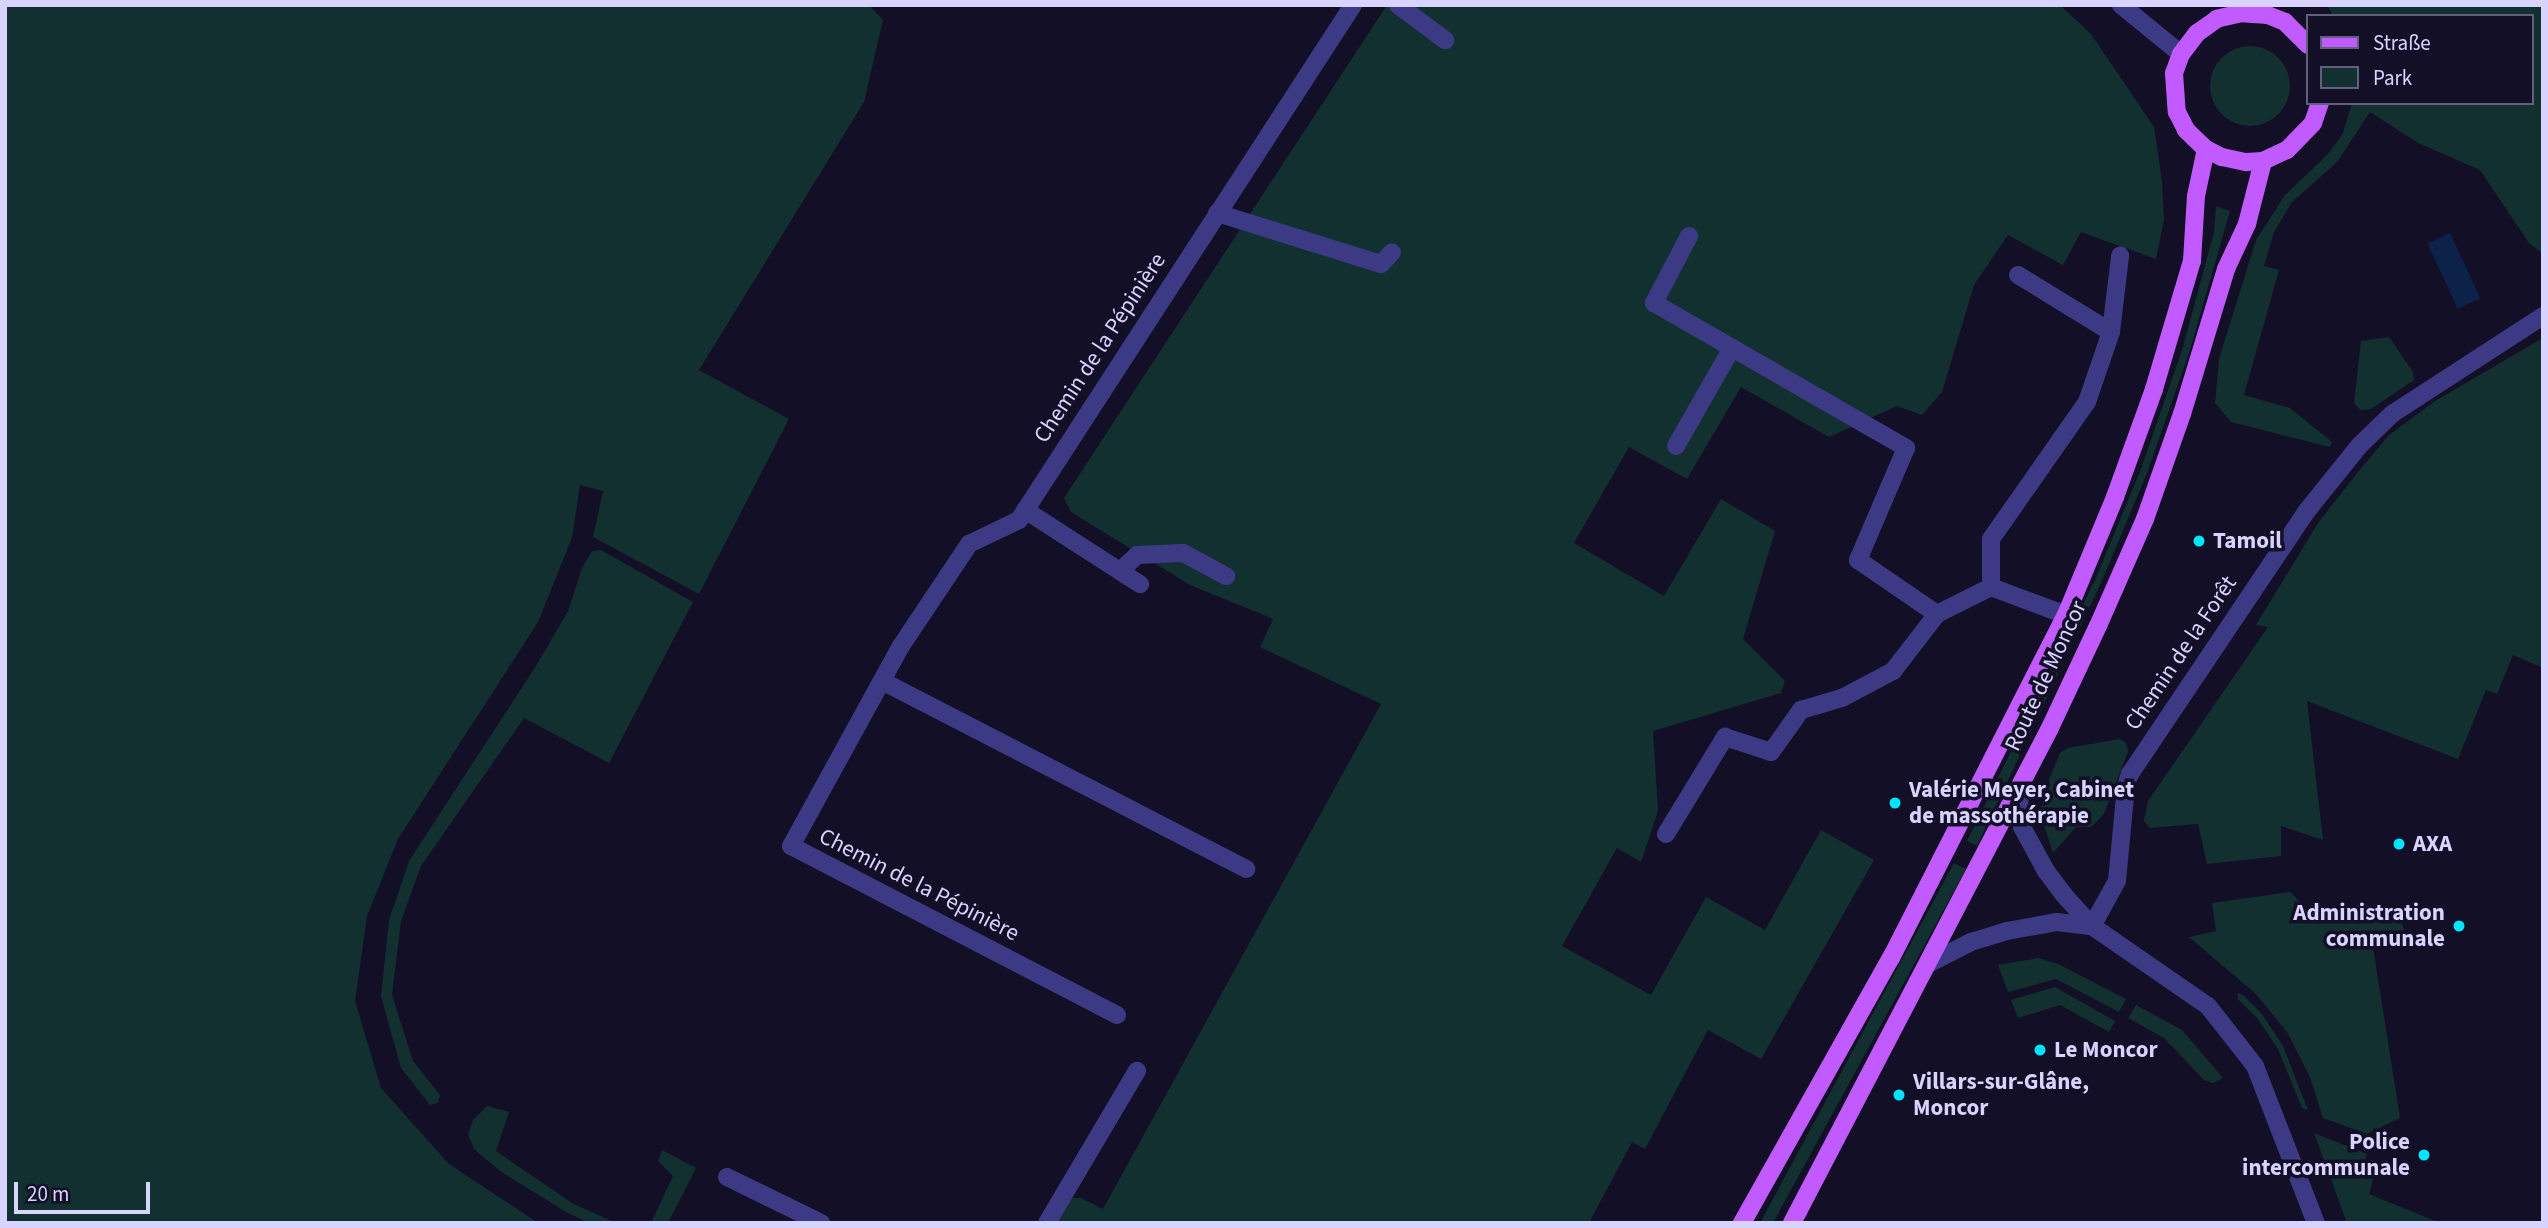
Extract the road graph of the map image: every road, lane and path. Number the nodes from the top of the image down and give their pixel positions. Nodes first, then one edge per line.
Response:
1 (1353, 5) edge
2 (1398, 5) edge
3 (2121, 5) edge
4 (2269, 10) edge
5 (1446, 40) dead end
6 (2306, 43) edge
7 (2181, 54) junction
8 (2319, 105) edge
9 (2206, 149) junction
10 (2263, 161) junction
11 (1217, 213) junction
12 (1689, 236) dead end
13 (1392, 253) dead end
14 (2120, 256) dead end
15 (2018, 275) dead end
16 (2543, 316) edge
17 (2111, 332) junction
18 (1731, 348) junction
19 (1676, 446) dead end
20 (1025, 510) junction
21 (1120, 571) junction
22 (1226, 576) dead end
23 (1140, 584) dead end
24 (1991, 587) junction
25 (1937, 614) junction
26 (2066, 615) junction
27 (882, 681) junction
28 (2018, 789) junction
29 (1666, 834) dead end
30 (1246, 869) dead end
31 (2092, 926) junction
32 (1928, 964) junction
33 (1117, 1015) dead end
34 (1137, 1071) dead end
35 (727, 1177) dead end
36 (821, 1223) edge
37 (1047, 1223) edge
38 (1742, 1223) edge
39 (1792, 1223) edge
40 (2316, 1223) edge

1 - 11 street, Chemin de la Pépinière
2 - 5 street
3 - 7 street
4 - 6 main road
4 - 7 main road
7 - 9 main road
8 - 10 main road
9 - 10 main road
9 - 26 main road, Route de Moncor
10 - 28 main road, Route de Moncor
11 - 13 street
11 - 20 street, Chemin de la Pépinière
12 - 18 street
14 - 17 street
15 - 17 street
16 - 31 street, Chemin de la Forêt
17 - 24 street
18 - 19 street
18 - 25 street
20 - 21 street
20 - 27 street, Chemin de la Pépinière
21 - 22 street
21 - 23 street
24 - 25 street
24 - 26 street, Route de Moncor
25 - 29 street
26 - 38 main road, Route de Moncor
27 - 30 street
27 - 33 street, Chemin de la Pépinière
28 - 31 street
28 - 32 main road, Route de Moncor
31 - 32 street
31 - 40 street
32 - 39 main road, Route de Moncor
34 - 37 street
35 - 36 street

